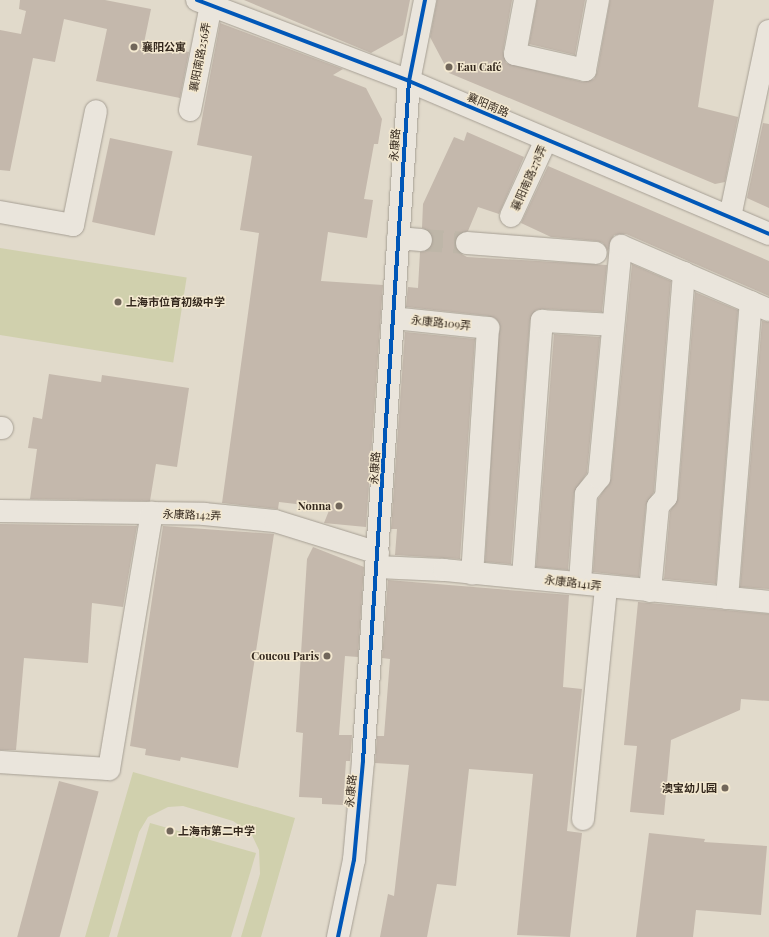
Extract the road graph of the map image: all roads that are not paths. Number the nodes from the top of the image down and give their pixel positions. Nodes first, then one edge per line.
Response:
1 (425, 0) edge
2 (525, 0) edge
3 (598, 0) edge
4 (204, 3) edge
5 (769, 31) edge
6 (409, 81) junction
7 (190, 110) dead end
8 (96, 111) dead end
9 (546, 140) junction
10 (0, 212) edge
11 (512, 216) dead end
12 (730, 217) junction
13 (769, 234) edge
14 (398, 238) junction
15 (421, 240) tunnel mouth
16 (467, 243) tunnel mouth
17 (596, 253) dead end
18 (684, 273) junction
19 (760, 306) edge
20 (393, 318) junction
21 (613, 325) junction
22 (0, 511) edge
23 (152, 514) junction
24 (378, 560) junction
25 (472, 572) junction
26 (522, 577) junction
27 (580, 582) junction
28 (606, 587) junction
29 (650, 591) junction
30 (727, 598) junction
31 (769, 602) edge
32 (0, 762) edge
33 (583, 819) dead end
34 (338, 937) edge

1 - 6 street, 永康路
2 - 3 street
4 - 6 street, 襄阳南路
4 - 7 street, 襄阳南路256弄
5 - 12 street
6 - 9 street, 襄阳南路
6 - 14 street, 永康路
8 - 10 street
9 - 11 street, 襄阳南路278弄
9 - 12 street, 襄阳南路
12 - 13 street, 襄阳南路
14 - 15 street
14 - 20 street, 永康路
16 - 17 street
18 - 19 street
18 - 21 street
18 - 29 street
19 - 30 street
20 - 24 street, 永康路
20 - 25 street, 永康路109弄
21 - 26 street
21 - 27 street
22 - 23 street, 永康路142弄
23 - 24 street, 永康路142弄
23 - 32 street
24 - 25 street, 永康路141弄
24 - 34 street, 永康路
25 - 26 street, 永康路141弄
26 - 27 street, 永康路141弄
27 - 28 street, 永康路141弄
28 - 29 street, 永康路141弄
28 - 33 street
29 - 30 street, 永康路141弄
30 - 31 street, 永康路141弄

